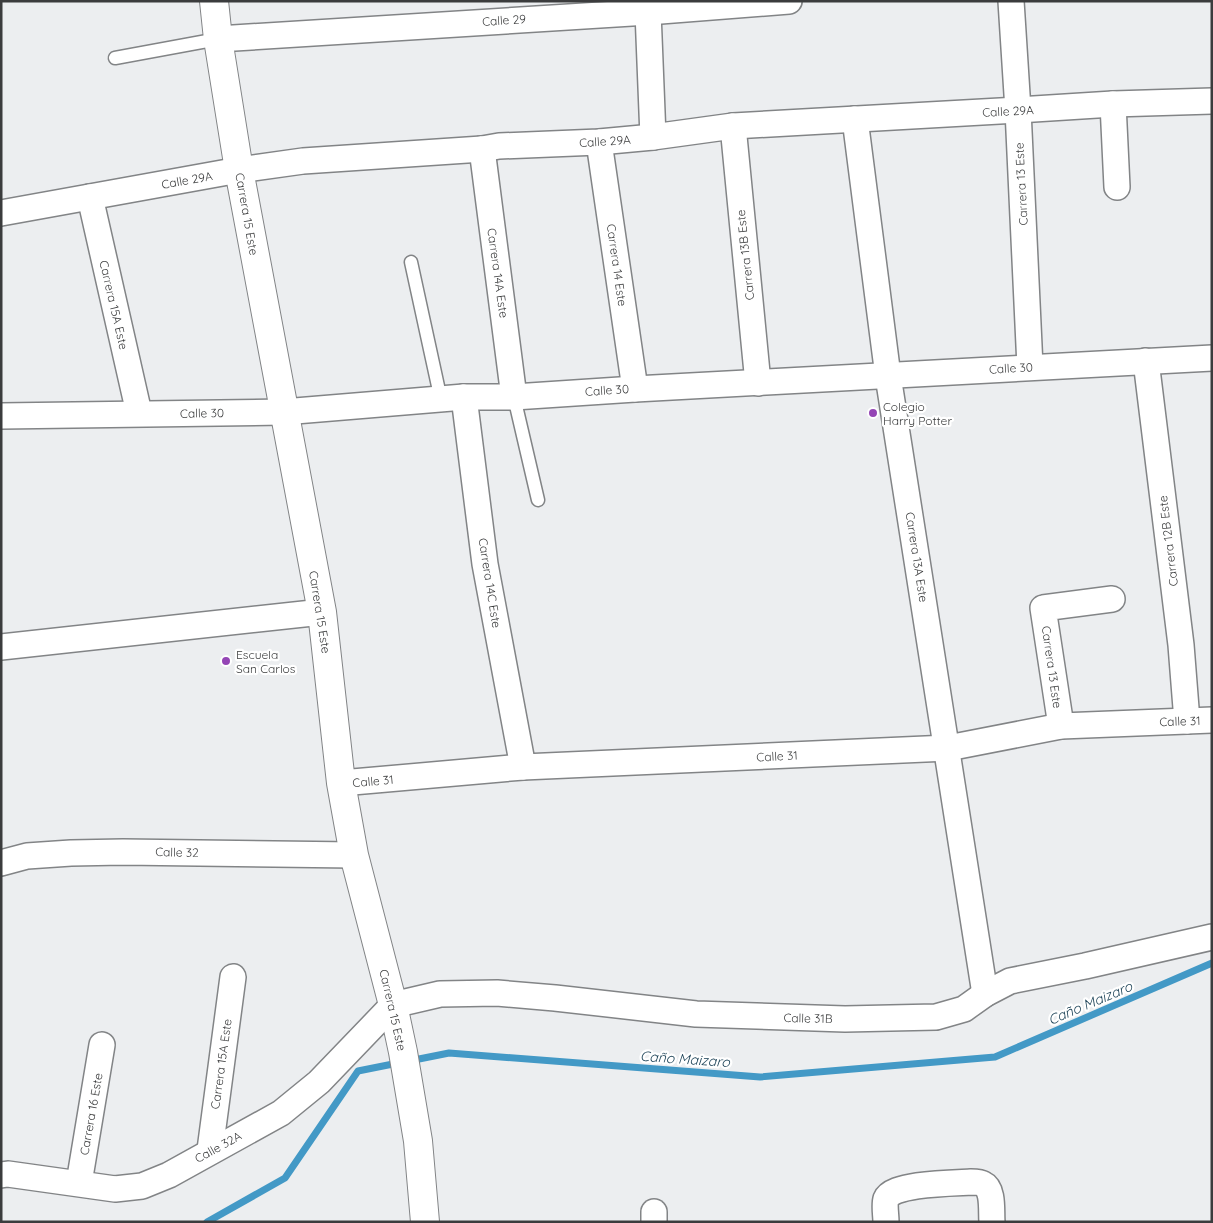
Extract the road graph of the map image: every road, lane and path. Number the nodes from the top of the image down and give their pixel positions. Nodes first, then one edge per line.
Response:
1 (214, 1) edge
2 (789, 1) edge
3 (1011, 1) edge
4 (648, 12) junction
5 (218, 39) junction
6 (115, 58) dead end
7 (1212, 101) edge
8 (1113, 104) junction
9 (1018, 110) junction
10 (855, 119) junction
11 (732, 126) junction
12 (653, 137) junction
13 (599, 142) junction
14 (482, 149) junction
15 (239, 170) junction
16 (1117, 187) dead end
17 (90, 197) junction
18 (1, 213) edge
19 (412, 262) dead end
20 (1212, 358) edge
21 (1146, 361) junction
22 (1030, 367) junction
23 (888, 376) junction
24 (758, 383) junction
25 (635, 388) junction
26 (514, 397) junction
27 (453, 398) junction
28 (283, 412) junction
29 (139, 413) junction
30 (1, 416) edge
31 (538, 500) dead end
32 (1112, 599) dead end
33 (322, 612) junction
34 (1, 647) edge
35 (1212, 720) edge
36 (1187, 721) junction
37 (1061, 726) junction
38 (948, 748) junction
39 (523, 768) junction
40 (341, 783) junction
41 (354, 855) junction
42 (1, 863) edge
43 (1212, 936) edge
44 (233, 977) dead end
45 (985, 994) junction
46 (393, 1005) junction
47 (102, 1045) dead end
48 (210, 1150) junction
49 (1, 1175) edge
50 (79, 1183) junction
51 (425, 1222) edge
52 (886, 1222) edge
53 (992, 1222) edge

1 - 5 street, Carrera 15 Este
2 - 4 street, Calle 29
3 - 9 street, Carrera 13 Este
4 - 5 street, Calle 29
4 - 12 street
5 - 6 lane
5 - 15 street, Carrera 15 Este
7 - 8 street, Calle 29A
8 - 9 street, Calle 29A
8 - 16 street
9 - 10 street, Calle 29A
9 - 22 street, Carrera 13 Este
10 - 11 street, Calle 29A
10 - 23 street, Carrera 13A Este
11 - 12 street, Calle 29A
11 - 24 street, Carrera 13B Este
12 - 13 street, Calle 29A
13 - 14 street, Calle 29A
13 - 25 street, Carrera 14 Este
14 - 15 street, Calle 29A
14 - 26 street, Carrera 14A Este
15 - 17 street, Calle 29A
15 - 28 street, Carrera 15 Este
17 - 18 street, Calle 29A
17 - 29 street, Carrera 15A Este
19 - 27 lane
20 - 21 street, Calle 30
21 - 22 street, Calle 30
21 - 36 street, Carrera 12B Este
22 - 23 street, Calle 30
23 - 24 street, Calle 30
23 - 38 street, Carrera 13A Este
24 - 25 street, Calle 30
25 - 26 street, Calle 30
26 - 27 street, Calle 30
26 - 31 lane
27 - 28 street, Calle 30
27 - 39 street, Carrera 14C Este
28 - 29 street, Calle 30
28 - 33 street, Carrera 15 Este
29 - 30 street, Calle 30
32 - 37 street, Carrera 13 Este
33 - 34 street
33 - 40 street, Carrera 15 Este
35 - 36 street, Calle 31
36 - 37 street, Calle 31
37 - 38 street, Calle 31
38 - 39 street, Calle 31
38 - 45 street, Carrera 13A Este
39 - 40 street, Calle 31
40 - 41 street, Carrera 15 Este
41 - 42 street, Calle 32
41 - 46 street, Carrera 15 Este
43 - 45 street, Calle 31B
44 - 48 street, Carrera 15A Este
45 - 46 street, Calle 31B
46 - 48 street, Calle 32A
46 - 51 street, Carrera 15 Este
47 - 50 street, Carrera 16 Este
48 - 50 street, Calle 32A
49 - 50 street, Calle 32A
52 - 53 street

